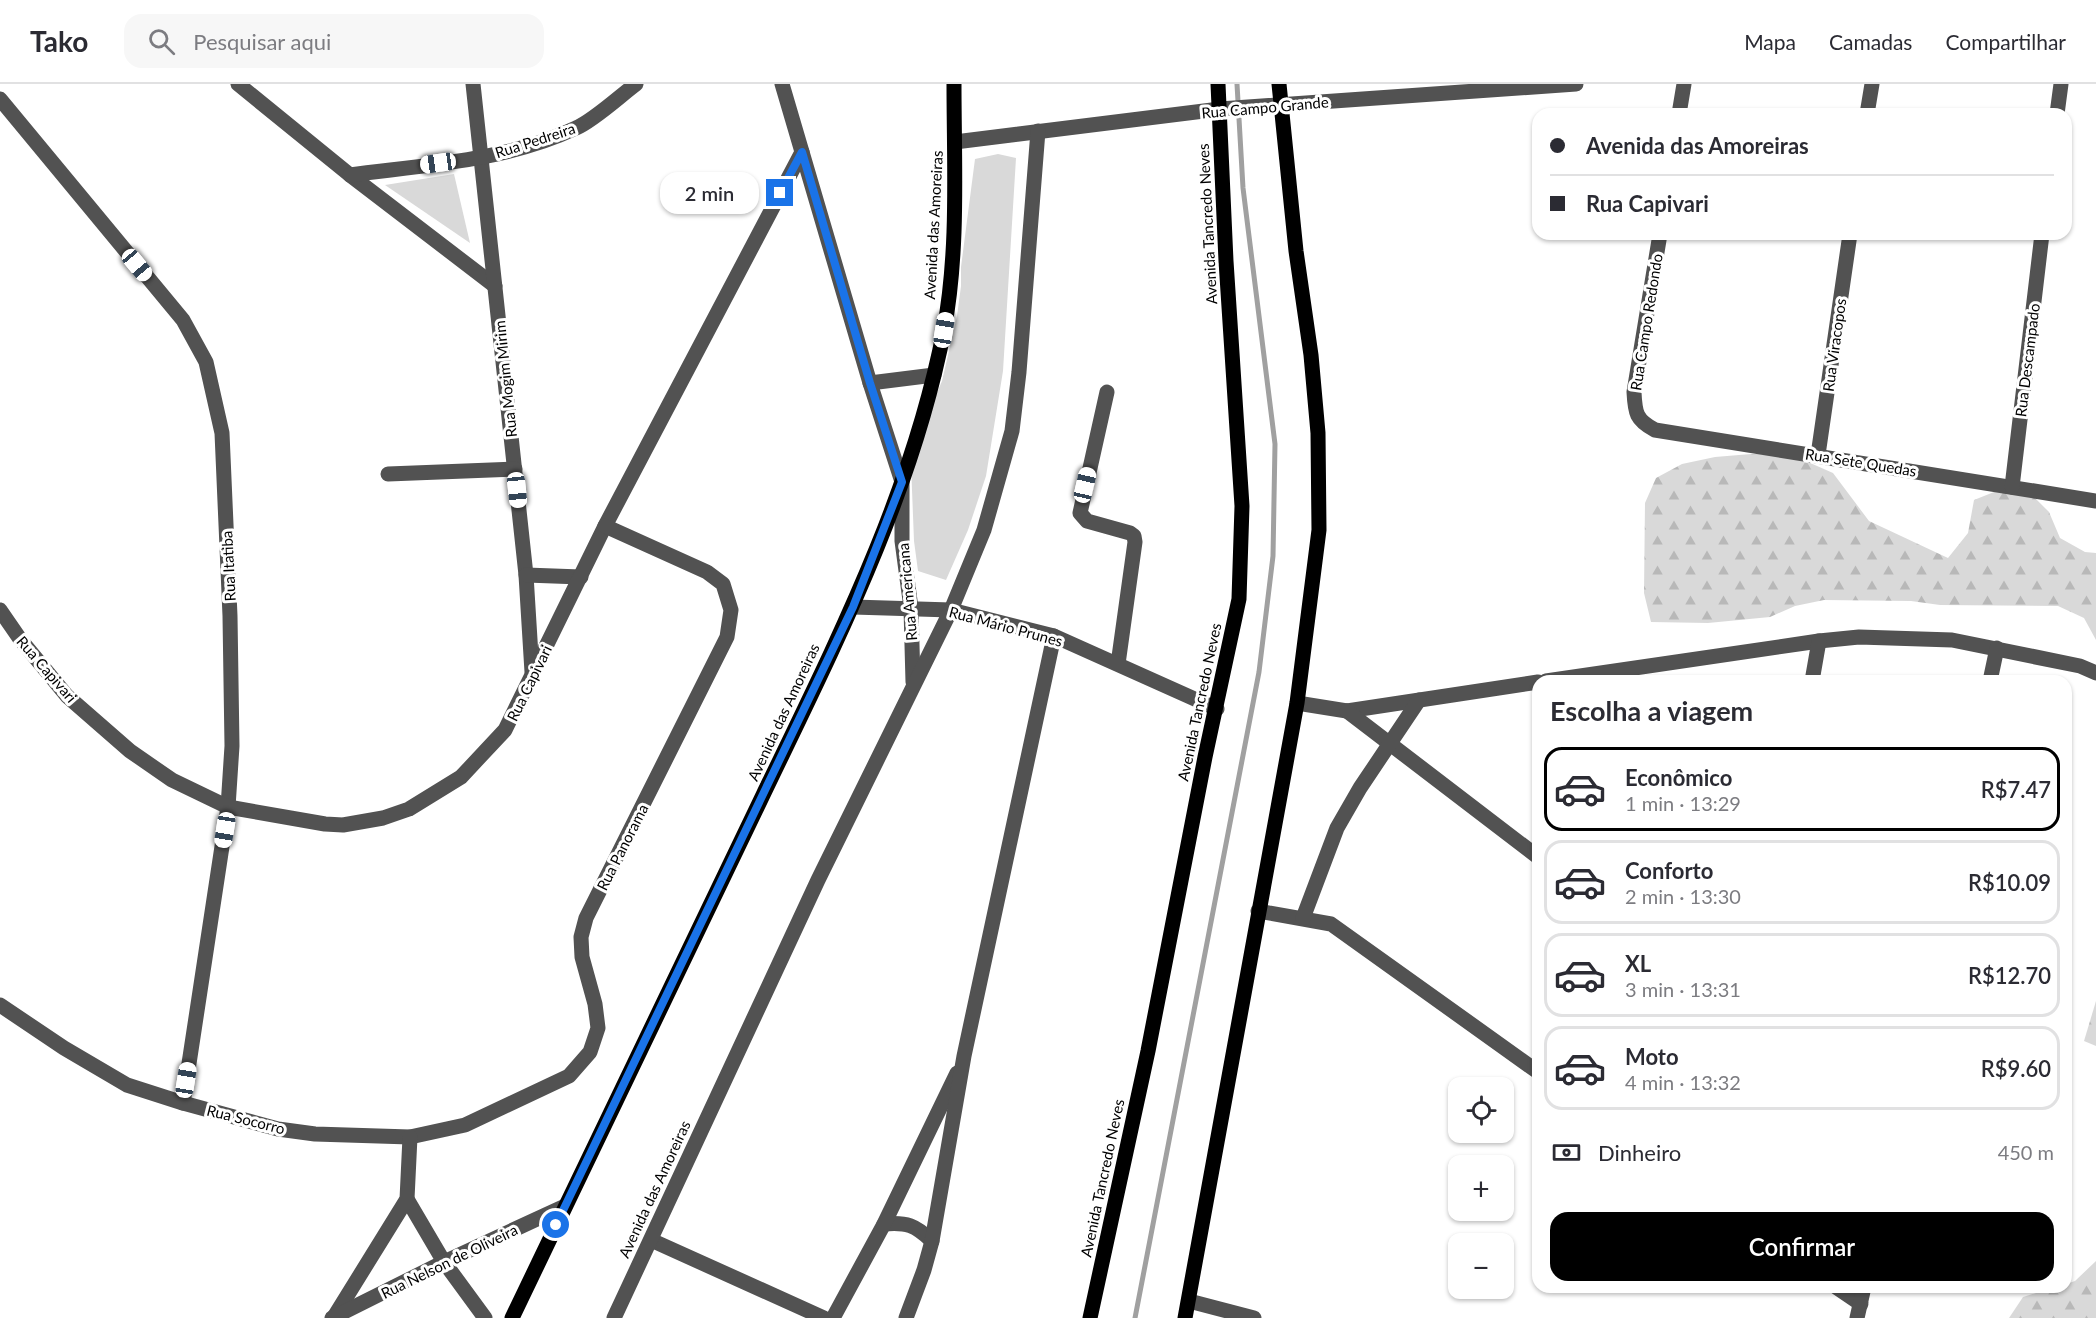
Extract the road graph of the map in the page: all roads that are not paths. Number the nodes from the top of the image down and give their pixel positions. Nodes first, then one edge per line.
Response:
1 (238, 84) edge
2 (473, 84) edge
3 (636, 84) edge
4 (782, 84) edge
5 (954, 84) edge
6 (1218, 84) edge
7 (1279, 84) edge
8 (1576, 84) edge
9 (1684, 84) edge
10 (1872, 84) edge
11 (2061, 84) edge
12 (0, 99) edge
13 (1273, 105) junction
14 (1680, 108) edge
15 (1869, 108) edge
16 (2058, 108) edge
17 (1224, 109) junction
18 (1038, 130) junction
19 (955, 142) junction
20 (802, 152) junction
21 (482, 157) junction
22 (350, 175) junction
23 (1659, 240) edge
24 (1849, 240) edge
25 (2041, 240) edge
26 (495, 286) junction
27 (934, 375) junction
28 (870, 383) junction
29 (1107, 392) dead end
30 (1635, 410) joint
31 (1818, 455) junction
32 (515, 469) junction
33 (388, 474) dead end
34 (902, 482) junction
35 (2012, 487) junction
36 (2096, 501) edge
37 (605, 526) junction
38 (526, 575) junction
39 (581, 577) junction
40 (853, 607) junction
41 (912, 608) junction
42 (0, 610) edge
43 (951, 610) junction
44 (1054, 636) junction
45 (1819, 641) junction
46 (1997, 648) junction
47 (1118, 664) junction
48 (2096, 673) edge
49 (1634, 674) edge
50 (532, 675) junction
51 (1813, 675) edge
52 (1991, 675) edge
53 (1532, 683) edge
54 (913, 685) junction
55 (1419, 700) junction
56 (1298, 703) junction
57 (1217, 709) junction
58 (1347, 711) junction
59 (1389, 743) junction
60 (228, 807) junction
61 (1532, 851) edge
62 (1258, 911) junction
63 (1302, 918) junction
64 (0, 1005) edge
65 (964, 1056) junction
66 (1532, 1068) edge
67 (183, 1103) junction
68 (410, 1137) junction
69 (407, 1199) junction
70 (566, 1206) junction
71 (884, 1224) junction
72 (651, 1240) junction
73 (932, 1241) junction
74 (444, 1262) junction
75 (1842, 1293) edge
76 (1863, 1293) edge
77 (1189, 1301) junction
78 (1859, 1311) edge
79 (333, 1317) edge
80 (485, 1318) edge
81 (512, 1318) edge
82 (614, 1318) edge
83 (824, 1318) edge
84 (833, 1318) edge
85 (906, 1318) edge
86 (1090, 1318) edge
87 (1185, 1318) edge
88 (1254, 1318) edge

1 - 22 street
2 - 21 street, Rua Mogim Mirim
3 - 21 street, Rua Pedreira
4 - 20 street, Rua Americana
5 - 19 main road, Avenida das Amoreiras
6 - 17 main road, Avenida Tancredo Neves
7 - 13 main road
8 - 13 street, Rua Campo Grande
9 - 14 street
10 - 15 street
11 - 16 street
12 - 60 street, Rua Itatiba
13 - 17 street, Rua Campo Grande
13 - 56 main road
17 - 18 street, Rua Campo Grande
17 - 57 main road, Avenida Tancredo Neves
18 - 19 street, Rua Campo Grande
18 - 43 street, Avenida das Amoreiras
19 - 27 main road, Avenida das Amoreiras
20 - 28 street, Rua Americana
20 - 37 street, Rua Capivari
21 - 22 street, Rua Pedreira
21 - 26 street, Rua Mogim Mirim
22 - 26 street
23 - 30 street, Rua Campo Redondo
24 - 31 street, Rua Viracopos
25 - 35 street, Rua Descampado
26 - 32 street, Rua Mogim Mirim
27 - 28 street
27 - 34 main road, Avenida das Amoreiras
28 - 34 street, Rua Americana
29 - 47 street
30 - 31 street, Rua Sete Quedas
31 - 35 street, Rua Sete Quedas
32 - 33 street
32 - 38 street, Rua Mogim Mirim
34 - 40 main road, Avenida das Amoreiras
34 - 41 street, Rua Americana
35 - 36 street, Rua Sete Quedas
37 - 39 street, Rua Capivari
37 - 68 street, Rua Panorama
38 - 39 street
38 - 50 street, Rua Mogim Mirim
39 - 50 street, Rua Capivari
40 - 41 street, Rua Mário Prunes
40 - 70 main road, Avenida das Amoreiras
41 - 43 street, Rua Mário Prunes
41 - 54 street, Rua Americana
42 - 60 street, Rua Capivari
43 - 44 street, Rua Mário Prunes
43 - 54 street, Avenida das Amoreiras
44 - 47 street, Rua Mário Prunes
44 - 65 street
45 - 46 street
45 - 49 street
45 - 51 street
46 - 48 street
46 - 52 street
47 - 57 street, Rua Mário Prunes
50 - 60 street, Rua Capivari
53 - 55 street
54 - 72 street, Avenida das Amoreiras
55 - 58 street
55 - 59 street
56 - 58 street
56 - 62 main road
57 - 86 main road, Avenida Tancredo Neves
58 - 59 street
59 - 61 street
59 - 63 street
60 - 67 street, Rua Itatiba
62 - 63 street
62 - 77 main road
63 - 66 street
64 - 67 street, Rua Socorro
65 - 71 street
65 - 73 street
67 - 68 street, Rua Socorro
68 - 69 street
69 - 74 street
69 - 79 street
70 - 74 street, Rua Nelson de Oliveira
70 - 81 main road, Avenida das Amoreiras
71 - 73 street
71 - 84 street
72 - 82 street, Avenida das Amoreiras
72 - 83 street
73 - 85 street
74 - 79 street, Rua Nelson de Oliveira
74 - 80 street
75 - 78 street
76 - 78 street
77 - 87 main road
77 - 88 street

